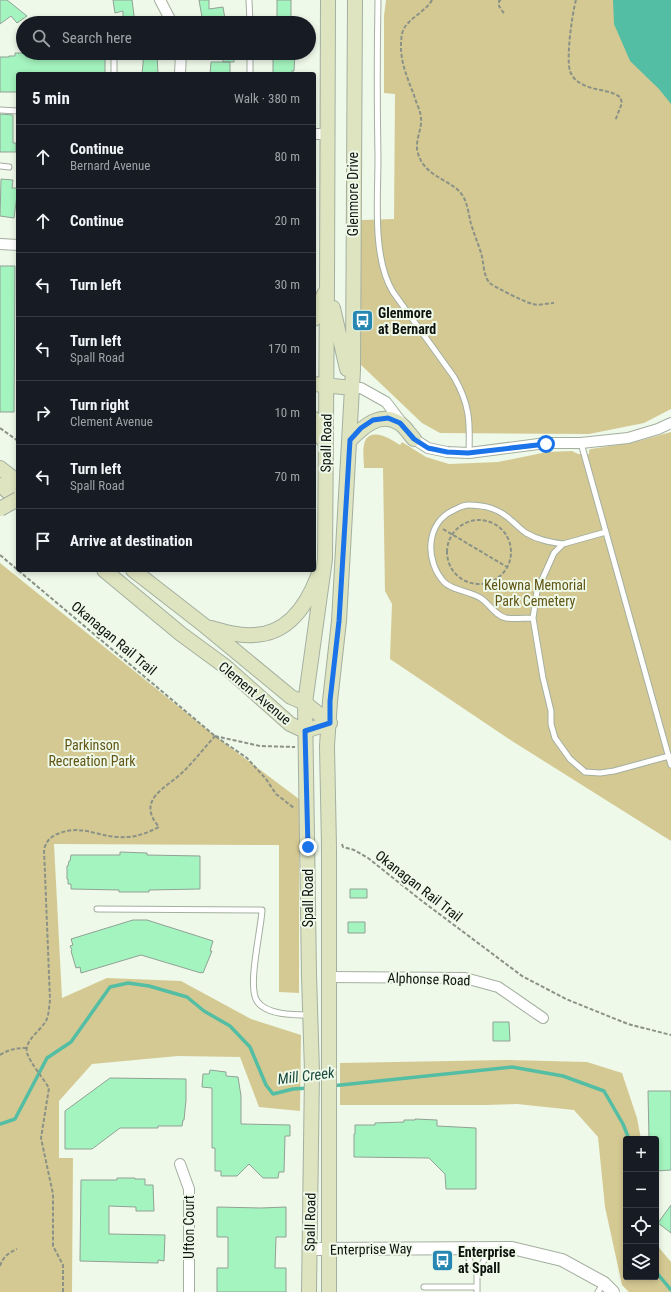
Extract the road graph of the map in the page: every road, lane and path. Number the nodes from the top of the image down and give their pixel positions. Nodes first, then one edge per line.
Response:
1 (160, 0) edge
2 (249, 0) edge
3 (328, 0) edge
4 (355, 0) edge
5 (378, 0) edge
6 (432, 0) edge
7 (501, 0) edge
8 (576, 0) edge
9 (505, 15) dead end
10 (168, 16) edge
11 (250, 16) edge
12 (114, 60) edge
13 (181, 60) edge
14 (250, 60) edge
15 (114, 72) edge
16 (180, 72) edge
17 (250, 72) edge
18 (0, 110) edge
19 (16, 111) edge
20 (615, 121) dead end
21 (321, 134) edge
22 (0, 166) edge
23 (9, 167) dead end
24 (0, 244) edge
25 (16, 245) edge
26 (327, 286) junction
27 (554, 303) dead end
28 (316, 315) edge
29 (320, 384) edge
30 (352, 388) junction
31 (316, 421) edge
32 (671, 423) edge
33 (0, 428) edge
34 (414, 439) junction
35 (16, 440) edge
36 (350, 440) junction
37 (581, 443) junction
38 (326, 448) junction
39 (468, 453) junction
40 (0, 468) edge
41 (16, 480) edge
42 (0, 485) edge
43 (16, 497) edge
44 (16, 500) edge
45 (0, 509) edge
46 (606, 532) junction
47 (452, 535) junction
48 (563, 544) junction
49 (0, 555) edge
50 (325, 559) junction
51 (507, 567) junction
52 (16, 568) edge
53 (20, 572) edge
54 (106, 572) edge
55 (135, 572) edge
56 (533, 618) junction
57 (205, 626) junction
58 (305, 703) junction
59 (330, 723) junction
60 (305, 731) junction
61 (215, 736) junction
62 (306, 748) junction
63 (669, 756) junction
64 (671, 765) edge
65 (307, 819) junction
66 (339, 840) dead end
67 (97, 909) dead end
68 (328, 977) junction
69 (310, 1015) junction
70 (543, 1018) dead end
71 (671, 1035) edge
72 (27, 1048) junction
73 (0, 1055) edge
74 (180, 1164) dead end
75 (330, 1248) junction
76 (463, 1248) junction
77 (492, 1248) junction
78 (17, 1249) dead end
79 (310, 1249) junction
80 (0, 1266) edge
81 (477, 1272) junction
82 (424, 1287) dead end
83 (605, 1289) edge
84 (477, 1290) edge
85 (63, 1292) edge
86 (189, 1292) edge
87 (309, 1292) edge
88 (329, 1292) edge

1 - 10 street
2 - 11 lane
3 - 21 main road, Glenmore Drive
4 - 30 main road, Glenmore Drive
5 - 39 lane
6 - 27 path
7 - 9 path
8 - 20 path
12 - 15 lane
13 - 16 street
14 - 17 lane
18 - 19 lane
21 - 26 main road, Glenmore Drive
22 - 23 lane
24 - 25 street
26 - 28 main road
26 - 29 main road, Glenmore Drive
26 - 30 main road
29 - 30 main road
29 - 38 main road, Spall Road
30 - 34 street
30 - 36 main road, Spall Road
31 - 38 main road
32 - 37 street
33 - 35 path
34 - 36 main road
34 - 39 street
36 - 59 main road, Spall Road
37 - 39 street
37 - 46 lane
38 - 50 main road, Spall Road
40 - 41 main road
42 - 43 main road
44 - 45 main road, bridge
46 - 48 lane
46 - 63 lane
47 - 51 path
47 - 51 path
47 - 51 path
48 - 56 lane
48 - 56 lane
49 - 52 path, Okanagan Rail Trail
50 - 57 main road
50 - 58 main road, Spall Road
53 - 61 path, Okanagan Rail Trail
54 - 60 main road, Clement Avenue
55 - 57 main road, Clement Avenue
56 - 63 lane
57 - 58 main road, Clement Avenue
58 - 59 main road, Clement Avenue
58 - 60 main road, Spall Road
59 - 60 main road, Clement Avenue
59 - 68 main road, Spall Road
60 - 62 main road, Spall Road
61 - 62 path, Okanagan Rail Trail
61 - 65 path, Okanagan Rail Trail
61 - 72 path
62 - 65 main road, Spall Road
63 - 64 lane
65 - 69 main road, Spall Road
66 - 71 path, Okanagan Rail Trail
67 - 69 lane
68 - 70 street, Alphonse Road
68 - 75 main road, Spall Road
69 - 79 main road, Spall Road
72 - 73 path
72 - 85 path
74 - 86 street, Ufton Court
75 - 76 street, Enterprise Way
75 - 79 street, Enterprise Way
75 - 88 main road, Spall Road
76 - 77 street, Enterprise Way
76 - 81 lane
77 - 81 lane
77 - 83 street, Enterprise Way
78 - 80 path
79 - 87 main road, Spall Road
81 - 84 lane
82 - 84 lane

